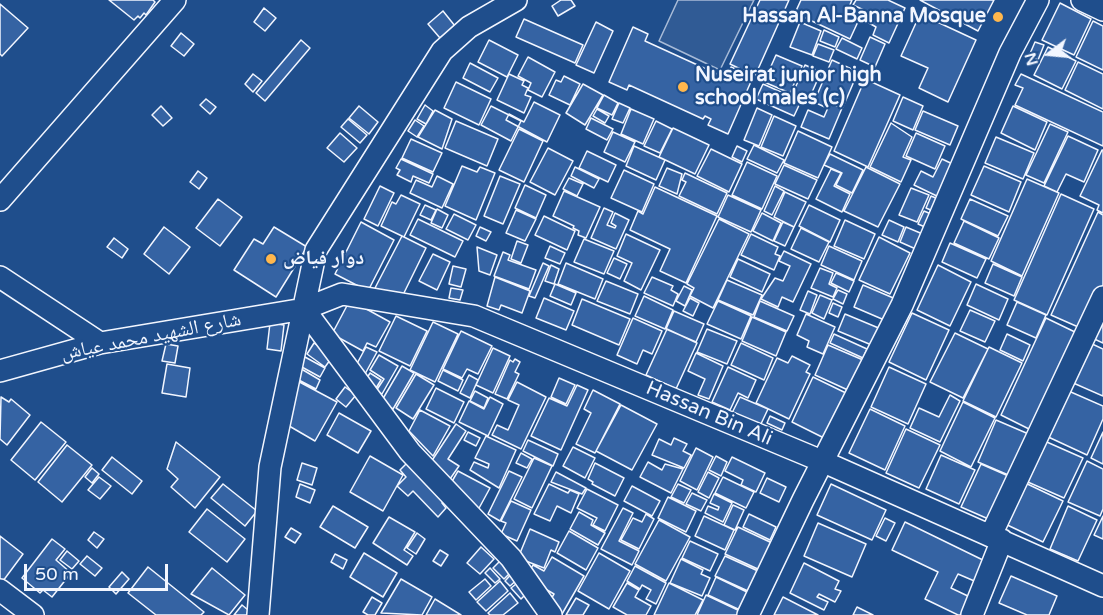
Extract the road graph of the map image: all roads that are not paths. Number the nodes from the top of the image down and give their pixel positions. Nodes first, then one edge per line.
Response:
1 (175, 0) edge
2 (1038, 0) edge
3 (1082, 0) edge
4 (511, 1) edge
5 (1103, 10) edge
6 (0, 200) edge
7 (0, 277) edge
8 (1103, 297) edge
9 (303, 309) junction
10 (99, 343) junction
11 (0, 371) edge
12 (824, 462) junction
13 (996, 538) junction
14 (1103, 586) edge
15 (0, 590) edge
16 (33, 615) edge
17 (258, 615) edge
18 (551, 615) edge
19 (748, 615) edge
20 (972, 615) edge

1 - 6 street
2 - 12 street
3 - 5 street
4 - 9 street
7 - 10 street
8 - 13 street
9 - 10 street, شارع الشهيد محمد عياش
9 - 12 street, Hassan Bin Ali
9 - 17 street
9 - 18 street
10 - 11 street, شارع الشهيد محمد عياش
12 - 13 street, Hassan Bin Ali
12 - 19 street
13 - 14 street, Hassan Bin Ali
13 - 20 street
15 - 16 street

